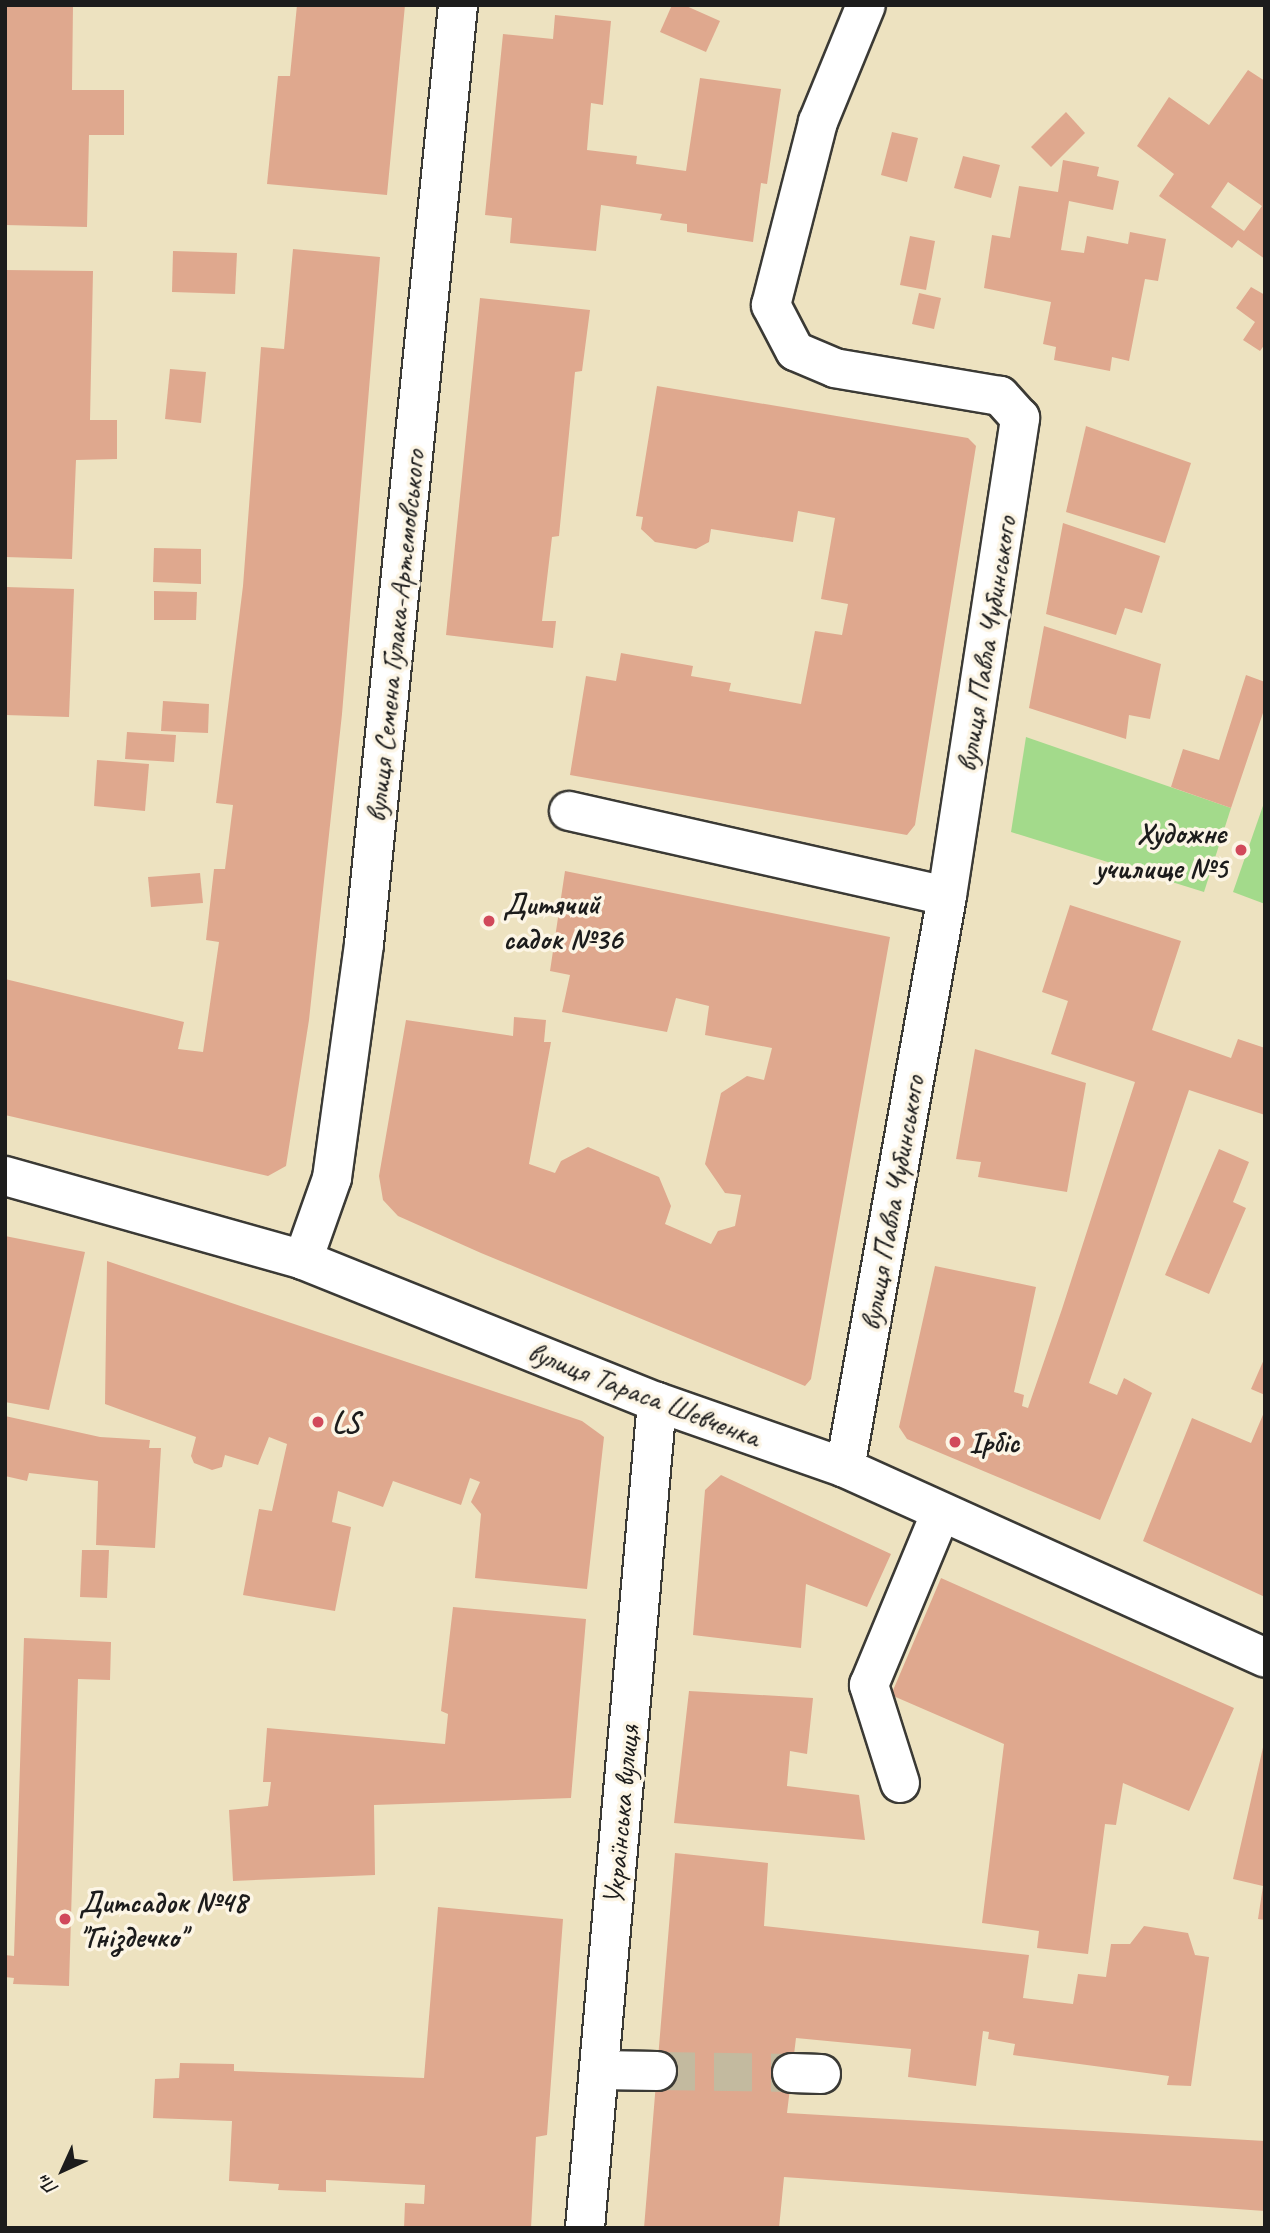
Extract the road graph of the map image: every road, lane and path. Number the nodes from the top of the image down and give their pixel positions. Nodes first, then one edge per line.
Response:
1 (458, 5) edge
2 (866, 5) edge
3 (569, 811) dead end
4 (947, 897) junction
5 (5, 1176) edge
6 (303, 1260) junction
7 (657, 1402) junction
8 (845, 1468) junction
9 (942, 1512) junction
10 (1265, 1658) edge
11 (900, 1783) dead end
12 (598, 2070) junction
13 (657, 2071) tunnel mouth
14 (584, 2228) edge

1 - 6 street, вулиця Семена Гулака-Артемовського
2 - 4 street, вулиця Павла Чубинського
3 - 4 street
4 - 8 street, вулиця Павла Чубинського
5 - 6 street, вулиця Тараса Шевченка
6 - 7 street, вулиця Тараса Шевченка
7 - 8 street, вулиця Тараса Шевченка
7 - 12 street, Українська вулиця
8 - 9 street, вулиця Тараса Шевченка
9 - 10 street, вулиця Тараса Шевченка
9 - 11 street
12 - 13 street
12 - 14 street, Українська вулиця

